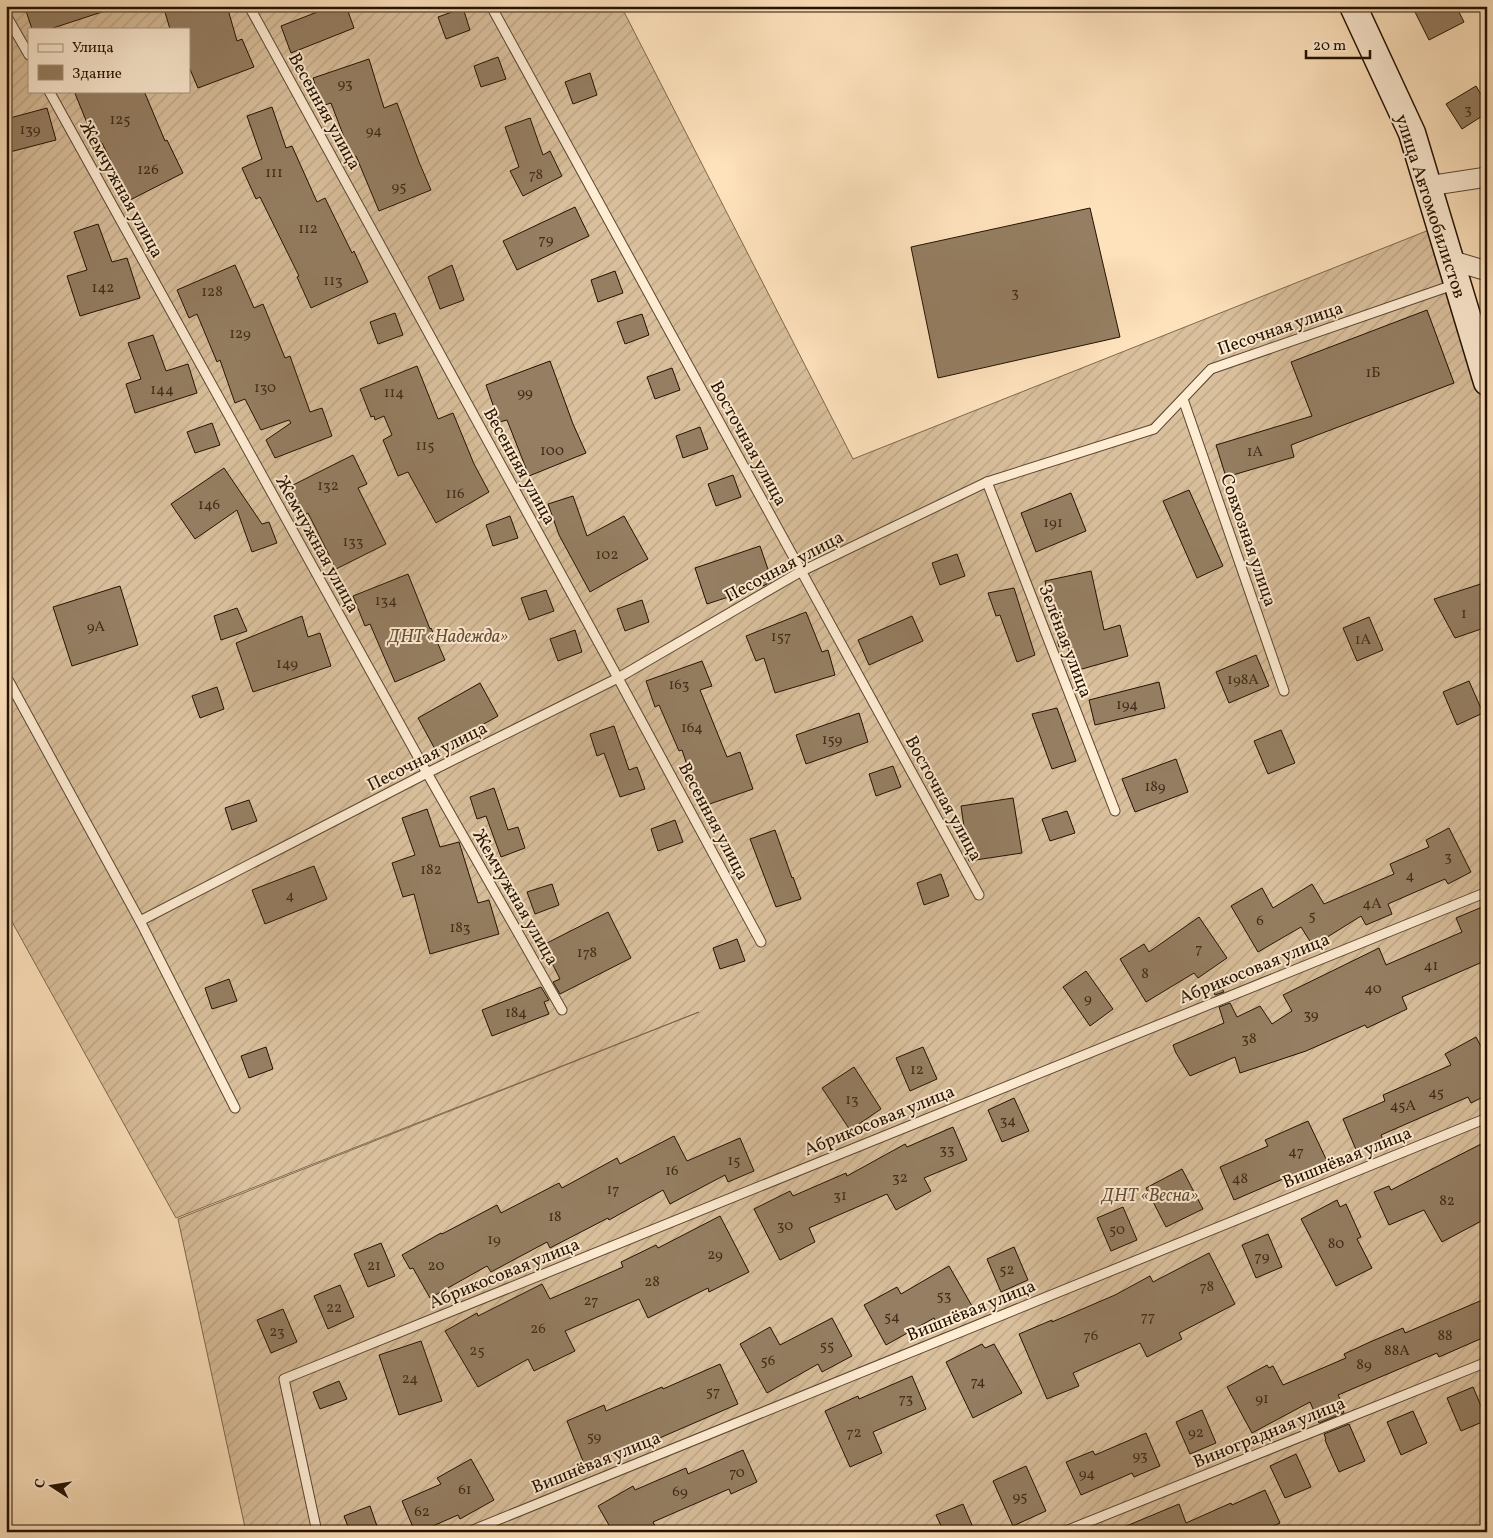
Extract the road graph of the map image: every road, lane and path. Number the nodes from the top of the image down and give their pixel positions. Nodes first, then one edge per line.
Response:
1 (249, 6) edge
2 (491, 6) edge
3 (1353, 6) edge
4 (6, 14) edge
5 (28, 53) edge
6 (50, 92) edge
7 (1487, 177) edge
8 (1428, 186) junction
9 (1487, 271) edge
10 (1453, 272) junction
11 (1487, 382) edge
12 (1183, 399) junction
13 (987, 482) junction
14 (800, 572) junction
15 (6, 676) edge
16 (618, 678) junction
17 (1284, 691) dead end
18 (427, 773) junction
19 (1115, 811) dead end
20 (1487, 892) edge
21 (979, 895) dead end
22 (140, 922) junction
23 (761, 942) dead end
24 (562, 1010) dead end
25 (235, 1108) dead end
26 (1487, 1118) edge
27 (1487, 1362) edge
28 (317, 1532) edge
29 (468, 1532) edge
30 (1063, 1532) edge

1 - 16 lane, Весенняя улица
2 - 14 lane, Восточная улица
3 - 8 street, улица Автомобилистов
4 - 5 lane
6 - 18 lane, Жемчужная улица
7 - 8 street
8 - 10 street, улица Автомобилистов
9 - 10 street
10 - 11 street, улица Автомобилистов
10 - 12 lane, Песочная улица
12 - 13 lane, Песочная улица
12 - 17 lane, Совхозная улица
13 - 14 lane, Песочная улица
13 - 19 lane, Зелёная улица
14 - 16 lane, Песочная улица
14 - 21 lane, Восточная улица
15 - 22 lane
16 - 18 lane, Песочная улица
16 - 23 lane, Весенняя улица
18 - 22 lane, Песочная улица
18 - 24 lane, Жемчужная улица
20 - 28 lane, Абрикосовая улица
22 - 25 lane
26 - 29 lane, Вишнёвая улица
27 - 30 lane, Виноградная улица

